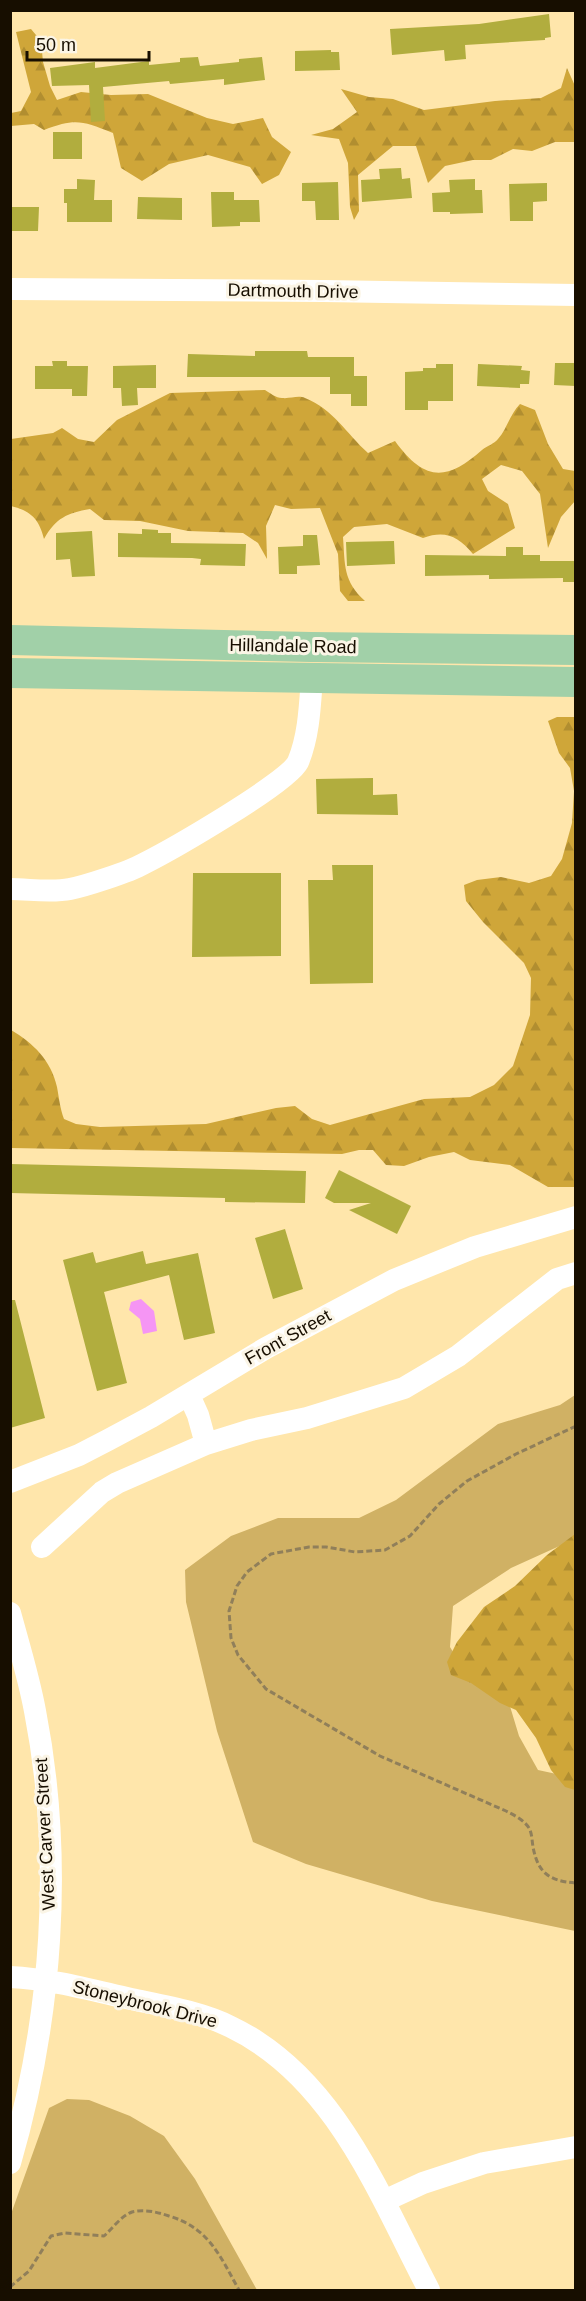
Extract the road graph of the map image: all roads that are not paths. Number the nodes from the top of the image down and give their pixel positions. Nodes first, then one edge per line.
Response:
1 (10, 289) edge
2 (576, 295) edge
3 (10, 640) edge
4 (576, 650) edge
5 (10, 673) edge
6 (312, 677) junction
7 (576, 682) edge
8 (10, 889) edge
9 (576, 1217) edge
10 (576, 1273) edge
11 (189, 1395) junction
12 (206, 1444) junction
13 (10, 1482) edge
14 (42, 1546) dead end
15 (10, 1613) edge
16 (10, 1977) edge
17 (46, 1980) junction
18 (576, 2147) edge
19 (10, 2163) edge
20 (384, 2201) junction
21 (429, 2290) edge

1 - 2 street, Dartmouth Drive
3 - 4 main road, Hillandale Road
5 - 6 main road, Hillandale Road
6 - 7 main road, Hillandale Road
6 - 8 street
9 - 11 street, Front Street
10 - 12 street
11 - 12 street
11 - 13 street, Front Street
12 - 14 street
15 - 17 street, West Carver Street
16 - 17 street, Stoneybrook Drive
17 - 19 street, West Carver Street
17 - 20 street, Stoneybrook Drive
18 - 20 street
20 - 21 street, Stoneybrook Drive

